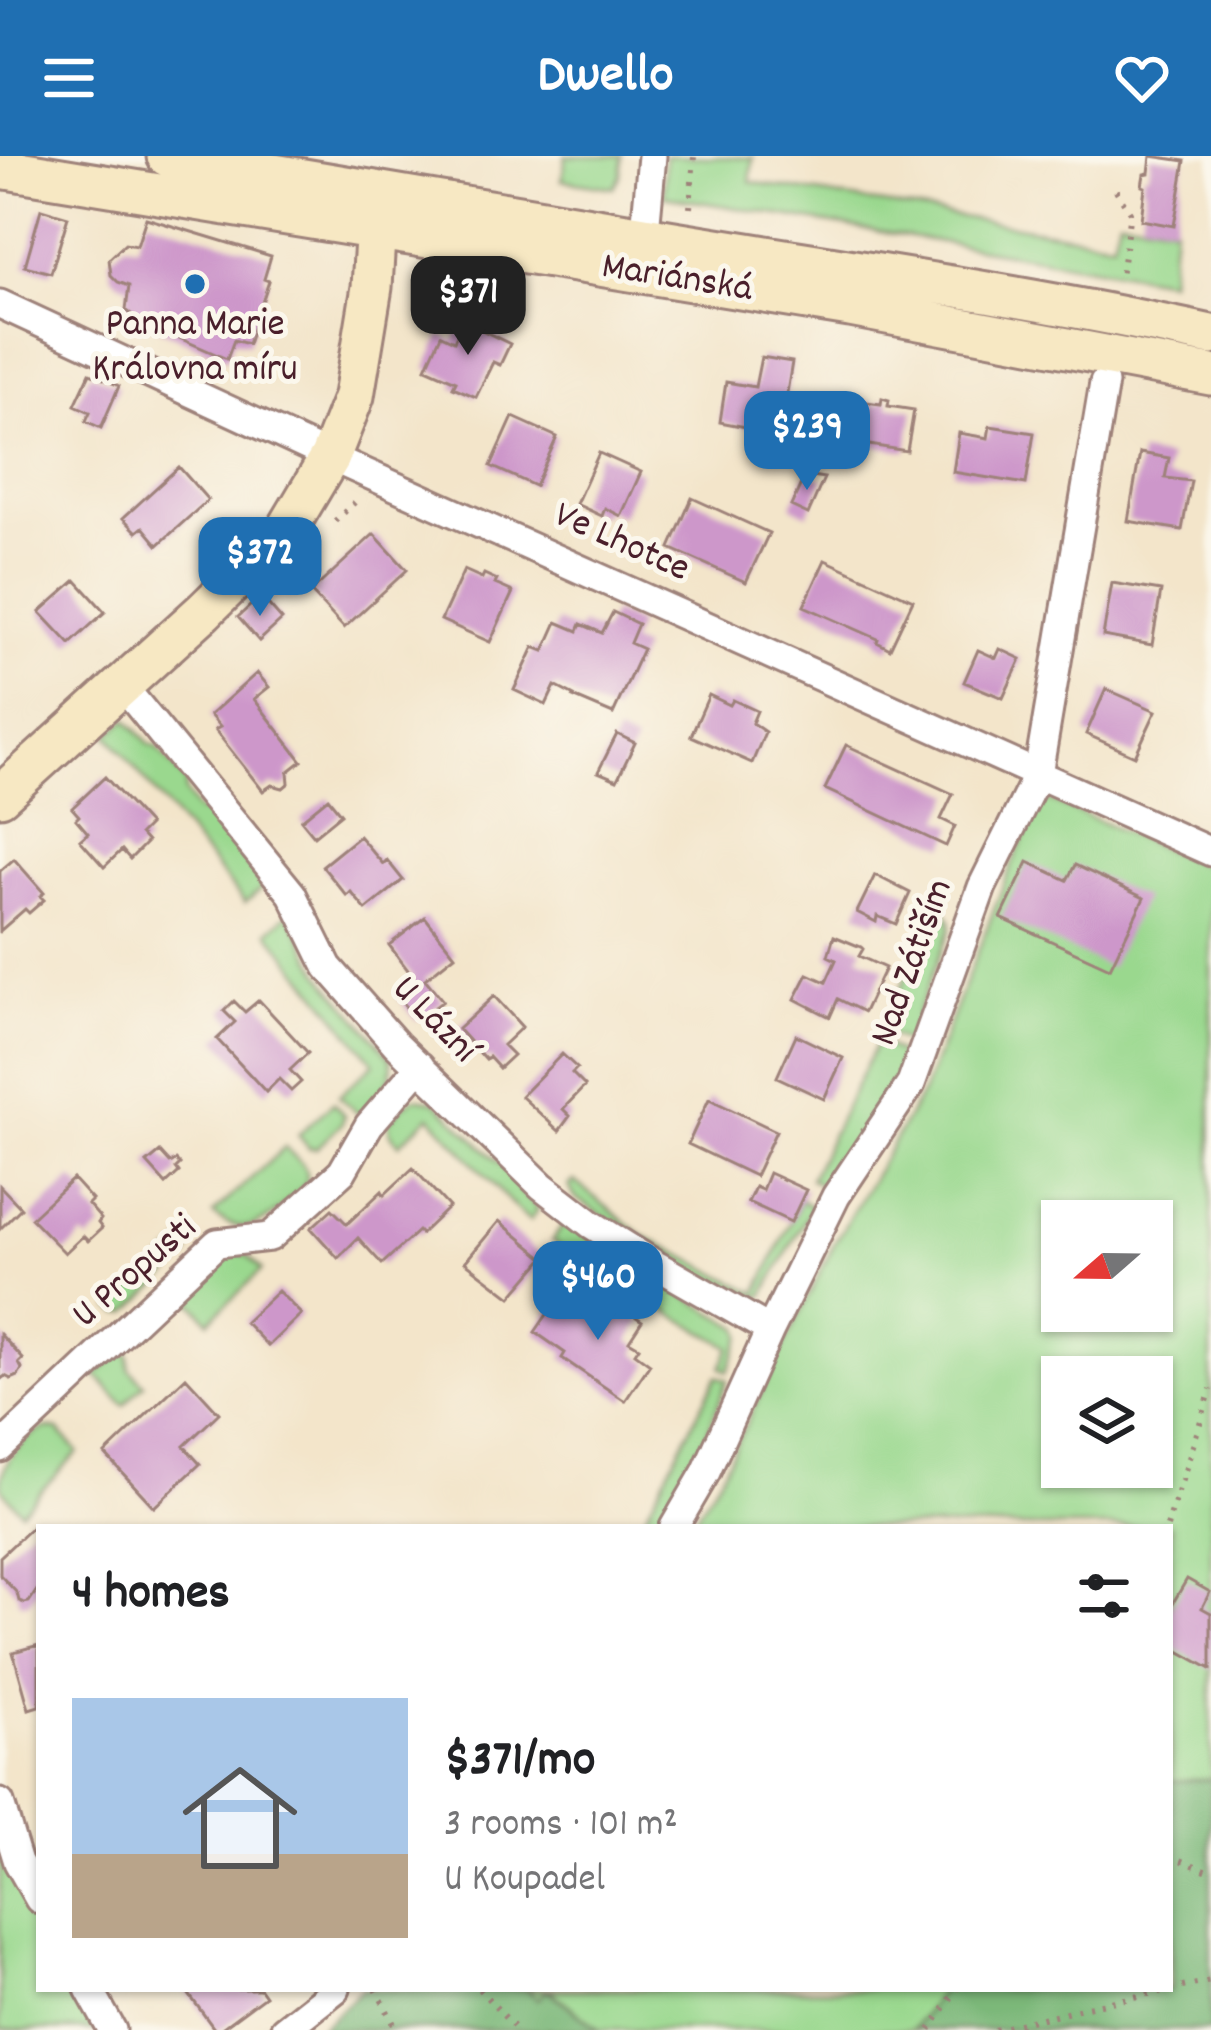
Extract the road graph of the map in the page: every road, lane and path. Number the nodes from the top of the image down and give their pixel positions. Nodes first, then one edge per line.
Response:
1 (167, 156) edge
2 (652, 156) edge
3 (694, 156) edge
4 (0, 168) edge
5 (1116, 190) dead end
6 (690, 208) dead end
7 (377, 210) junction
8 (643, 256) junction
9 (1121, 277) dead end
10 (0, 304) edge
11 (1211, 334) edge
12 (1211, 375) edge
13 (1104, 383) dead end
14 (330, 457) junction
15 (360, 497) dead end
16 (328, 527) dead end
17 (121, 684) junction
18 (1038, 774) junction
19 (0, 796) edge
20 (1211, 852) edge
21 (420, 1066) junction
22 (770, 1330) junction
23 (1211, 1389) edge
24 (0, 1448) edge
25 (676, 1524) edge
26 (1168, 1524) edge
27 (0, 1803) edge
28 (1173, 1857) edge
29 (1211, 1872) edge
30 (36, 1894) edge
31 (1211, 1982) edge
32 (1173, 1990) edge
33 (91, 1992) edge
34 (332, 1992) edge
35 (378, 1992) edge
36 (482, 1992) edge
37 (955, 1992) edge
38 (1161, 1992) edge
39 (112, 2030) edge
40 (284, 2030) edge
41 (397, 2030) edge
42 (517, 2030) edge
43 (930, 2030) edge
44 (995, 2030) edge

1 - 7 street, Mariánská
2 - 8 street
3 - 6 path
4 - 7 street, Mariánská
5 - 9 path
7 - 8 street, Mariánská
7 - 14 street
8 - 11 street, Mariánská
8 - 12 street, Mariánská
10 - 14 street, Ve Lhotce
13 - 18 street, Nad Zátiším
14 - 17 street
14 - 18 street, Ve Lhotce
15 - 16 path
17 - 19 street
17 - 21 street, U Lázní
18 - 20 street, Ve Lhotce
18 - 22 street, Nad Zátiším
21 - 22 street, U Lázní
21 - 24 street, U Propusti
22 - 25 street, Nad Zátiším
23 - 26 path
27 - 30 street
28 - 29 path
31 - 32 path
33 - 39 street
34 - 40 street
35 - 41 path
36 - 42 path
37 - 43 path
38 - 44 path

